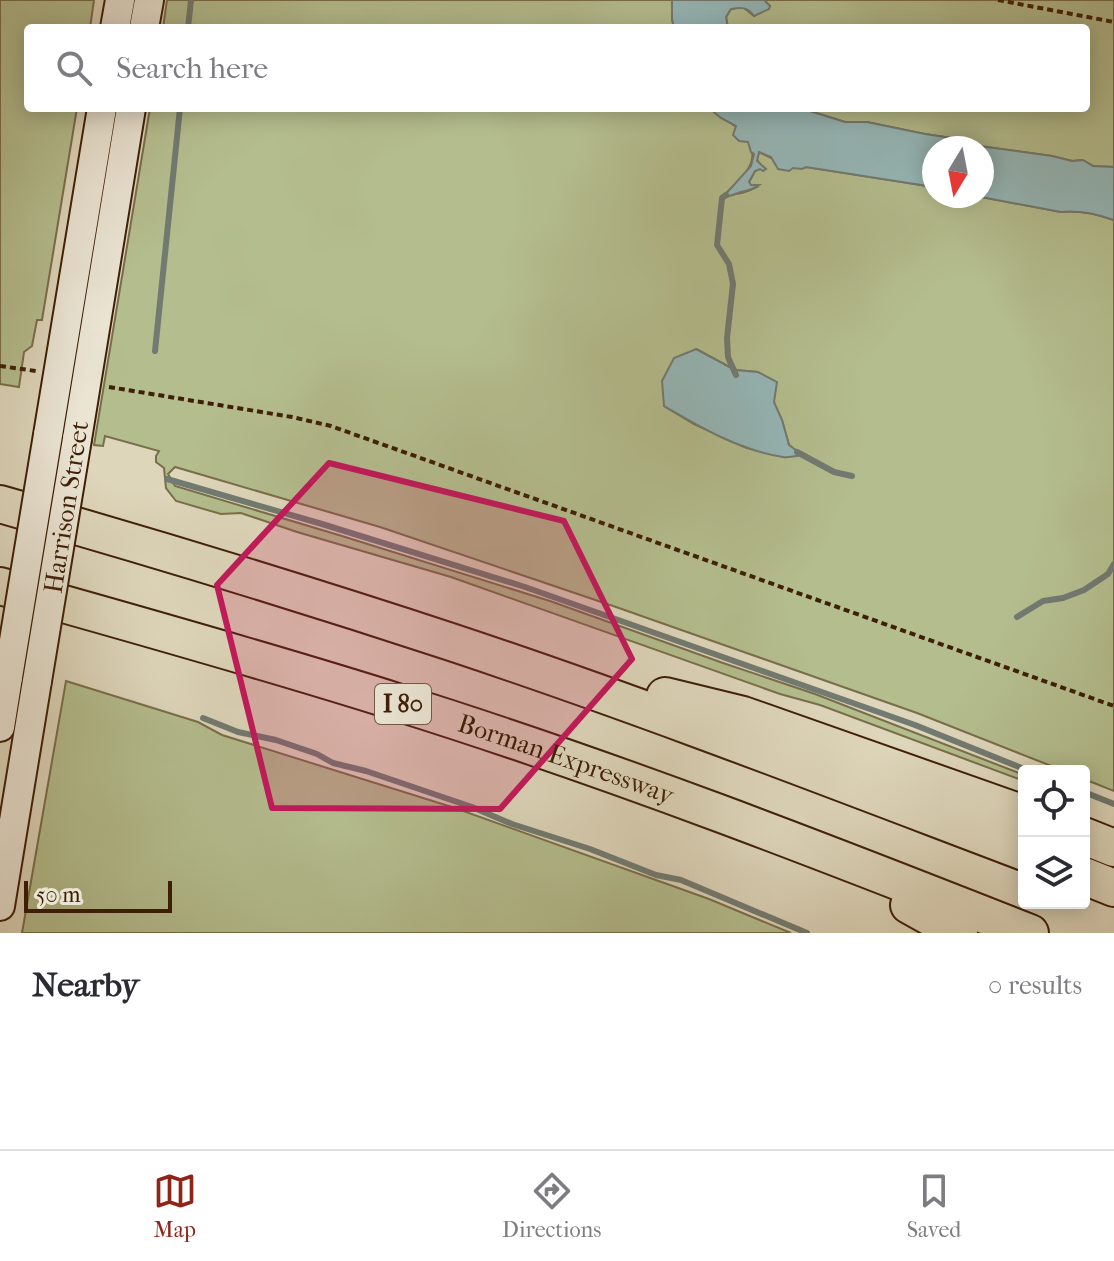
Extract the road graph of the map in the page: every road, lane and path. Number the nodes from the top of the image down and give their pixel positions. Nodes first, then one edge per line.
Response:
1 (120, 0) edge
2 (149, 0) edge
3 (998, 0) edge
4 (1114, 22) edge
5 (116, 24) edge
6 (145, 24) edge
7 (101, 112) edge
8 (130, 112) edge
9 (0, 366) edge
10 (58, 375) junction
11 (101, 386) dead end
12 (0, 504) edge
13 (0, 586) edge
14 (453, 642) junction
15 (1114, 706) edge
16 (0, 727) edge
17 (1018, 812) edge
18 (1086, 837) edge
19 (800, 842) junction
20 (1114, 848) edge
21 (1018, 850) edge
22 (1090, 878) edge
23 (1114, 888) edge
24 (0, 906) edge
25 (959, 933) edge
26 (1030, 933) edge

1 - 5 street
2 - 6 street
3 - 4 path
7 - 10 street, Harrison Street
8 - 24 street, Harrison Street, bridge
9 - 10 path
10 - 16 street, Harrison Street, bridge
11 - 15 path
12 - 14 highway
13 - 19 highway, Borman Expressway / I 80
14 - 17 highway
14 - 21 highway
18 - 20 highway
19 - 25 highway
19 - 26 highway, Borman Expressway / I 80
22 - 23 highway

